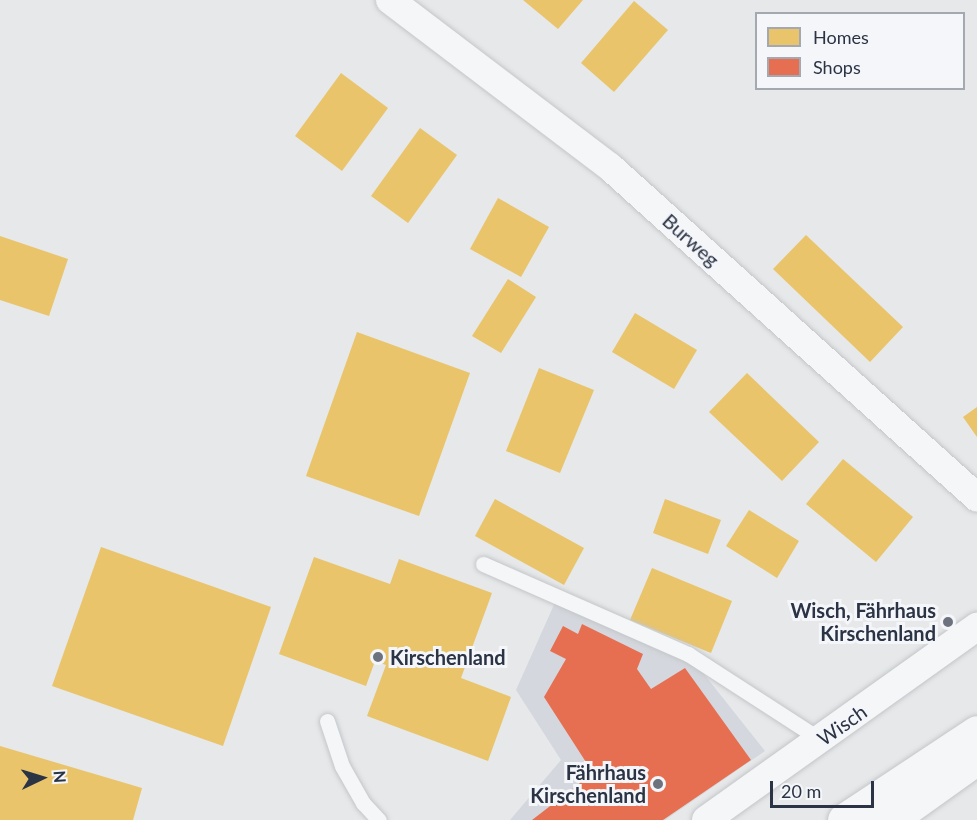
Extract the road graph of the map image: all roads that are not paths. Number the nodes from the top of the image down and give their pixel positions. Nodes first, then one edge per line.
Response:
1 (390, 0) edge
2 (977, 497) edge
3 (483, 564) dead end
4 (977, 627) edge
5 (327, 721) dead end
6 (977, 732) edge
7 (820, 740) junction
8 (977, 758) edge
9 (379, 820) edge
10 (706, 820) edge
11 (844, 820) edge
12 (890, 820) edge

1 - 2 street, Burweg
3 - 7 lane
4 - 7 street, Wisch
5 - 9 lane
6 - 11 street
7 - 10 street, Wisch
8 - 12 street

